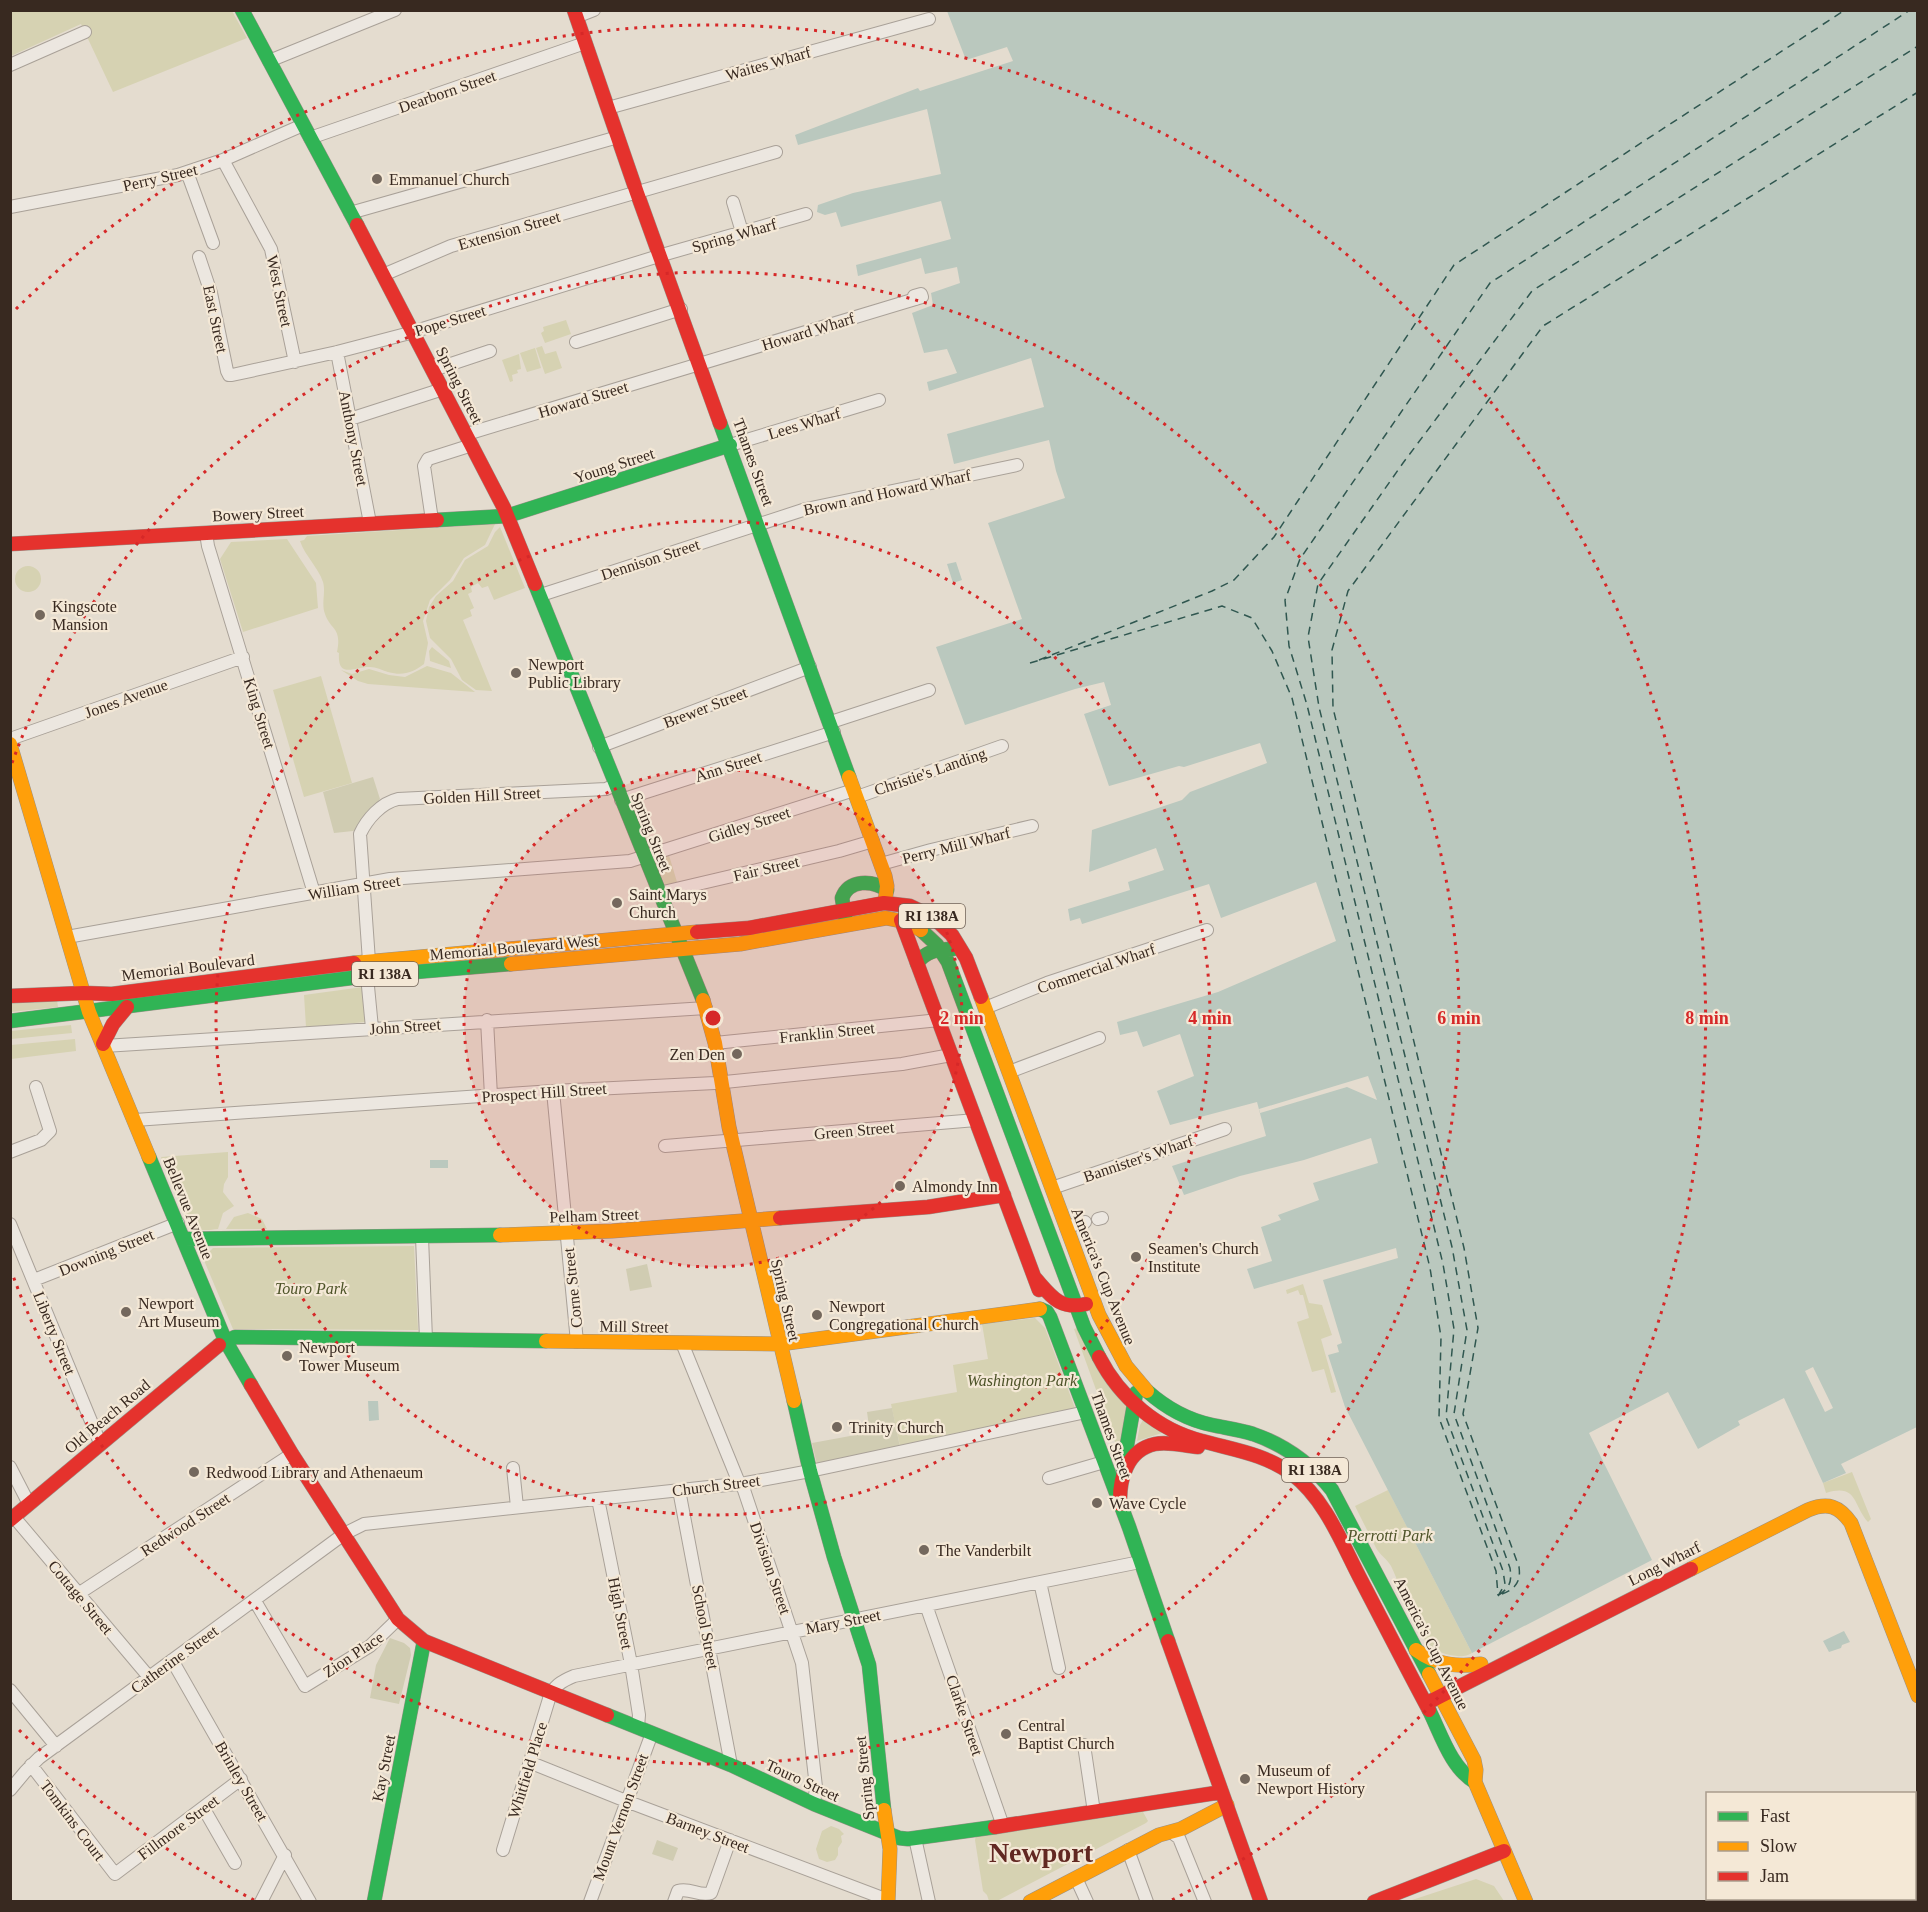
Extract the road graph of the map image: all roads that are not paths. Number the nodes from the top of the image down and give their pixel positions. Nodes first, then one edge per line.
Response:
1 (242, 10) edge
2 (395, 10) edge
3 (594, 10) edge
4 (575, 14) edge
5 (929, 19) dead end
6 (85, 32) dead end
7 (585, 43) junction
8 (269, 61) junction
9 (10, 65) edge
10 (608, 108) junction
11 (303, 125) junction
12 (618, 137) junction
13 (310, 138) junction
14 (776, 152) dead end
15 (223, 160) junction
16 (187, 172) junction
17 (638, 193) junction
18 (733, 202) dead end
19 (10, 207) edge
20 (350, 213) junction
21 (806, 214) dead end
22 (742, 232) junction
23 (213, 243) dead end
24 (662, 255) junction
25 (199, 257) dead end
26 (383, 275) junction
27 (916, 298) dead end
28 (681, 309) junction
29 (414, 332) junction
30 (576, 342) dead end
31 (490, 351) dead end
32 (337, 352) junction
33 (295, 362) junction
34 (700, 363) junction
35 (433, 370) junction
36 (236, 374) joint
37 (444, 389) junction
38 (879, 400) dead end
39 (350, 419) junction
40 (470, 440) junction
41 (730, 445) junction
42 (1017, 465) dead end
43 (507, 516) junction
44 (432, 520) junction
45 (370, 523) junction
46 (759, 523) junction
47 (206, 533) junction
48 (10, 544) edge
49 (541, 595) junction
50 (243, 657) junction
51 (810, 667) junction
52 (928, 690) dead end
53 (832, 727) junction
54 (10, 739) edge
55 (10, 744) edge
56 (1002, 746) dead end
57 (599, 747) junction
58 (615, 785) junction
59 (856, 793) junction
60 (621, 800) junction
61 (1032, 826) dead end
62 (873, 842) junction
63 (644, 857) junction
64 (881, 864) junction
65 (364, 884) junction
66 (314, 893) junction
67 (659, 893) junction
68 (886, 896) junction
69 (844, 910) junction
70 (869, 920) junction
71 (901, 920) junction
72 (847, 925) junction
73 (1207, 930) dead end
74 (676, 935) junction
75 (67, 937) junction
76 (682, 949) junction
77 (941, 949) junction
78 (964, 954) junction
79 (369, 961) junction
80 (917, 963) junction
81 (367, 976) junction
82 (84, 993) junction
83 (10, 996) edge
84 (127, 1007) junction
85 (706, 1008) junction
86 (985, 1008) junction
87 (89, 1012) junction
88 (487, 1020) junction
89 (939, 1020) junction
90 (10, 1021) edge
91 (372, 1028) junction
92 (1099, 1038) dead end
93 (715, 1043) junction
94 (104, 1045) junction
95 (951, 1055) junction
96 (1009, 1072) junction
97 (721, 1082) junction
98 (36, 1086) dead end
99 (553, 1091) junction
100 (491, 1096) junction
101 (135, 1120) junction
102 (976, 1120) junction
103 (1225, 1129) dead end
104 (732, 1141) junction
105 (665, 1146) dead end
106 (10, 1152) edge
107 (1052, 1188) junction
108 (1004, 1195) junction
109 (1095, 1220) dead end
110 (178, 1222) junction
111 (751, 1222) junction
112 (10, 1224) edge
113 (1066, 1227) junction
114 (567, 1233) junction
115 (422, 1237) junction
116 (184, 1239) junction
117 (1035, 1278) junction
118 (34, 1280) junction
119 (1094, 1301) junction
120 (1077, 1307) junction
121 (1040, 1309) junction
122 (426, 1339) junction
123 (225, 1340) junction
124 (577, 1342) junction
125 (682, 1343) junction
126 (780, 1344) junction
127 (1133, 1377) junction
128 (1134, 1404) junction
129 (1086, 1412) junction
130 (100, 1443) junction
131 (1252, 1453) junction
132 (292, 1454) junction
133 (1104, 1462) junction
134 (10, 1467) edge
135 (513, 1468) dead end
136 (810, 1471) junction
137 (1122, 1476) junction
138 (1049, 1478) dead end
139 (740, 1483) junction
140 (679, 1490) junction
141 (598, 1499) junction
142 (29, 1504) junction
143 (1120, 1504) junction
144 (517, 1507) junction
145 (12, 1518) edge
146 (344, 1534) junction
147 (1140, 1562) junction
148 (1040, 1582) junction
149 (78, 1594) junction
150 (255, 1600) junction
151 (926, 1605) junction
152 (398, 1619) junction
153 (854, 1619) junction
154 (792, 1631) junction
155 (424, 1641) junction
156 (710, 1648) junction
157 (1416, 1650) junction
158 (172, 1660) junction
159 (1509, 1660) junction
160 (631, 1664) junction
161 (1481, 1664) junction
162 (1059, 1668) dead end
163 (149, 1677) junction
164 (10, 1690) edge
165 (552, 1691) junction
166 (1438, 1691) junction
167 (1917, 1696) edge
168 (1422, 1699) junction
169 (645, 1730) junction
170 (1084, 1745) dead end
171 (56, 1746) junction
172 (529, 1761) junction
173 (31, 1765) junction
174 (731, 1765) junction
175 (241, 1779) junction
176 (1474, 1782) junction
177 (10, 1790) edge
178 (1224, 1798) junction
179 (626, 1801) junction
180 (1153, 1803) junction
181 (814, 1804) junction
182 (204, 1809) junction
183 (1094, 1812) junction
184 (1166, 1825) junction
185 (1003, 1826) junction
186 (886, 1833) junction
187 (915, 1838) junction
188 (730, 1840) junction
189 (503, 1850) dead end
190 (1128, 1850) junction
191 (1504, 1851) junction
192 (285, 1855) junction
193 (235, 1863) dead end
194 (115, 1874) joint
195 (1076, 1878) junction
196 (888, 1901) edge
197 (261, 1902) edge
198 (310, 1902) edge
199 (374, 1902) edge
200 (590, 1902) edge
201 (674, 1902) edge
202 (928, 1902) edge
203 (1030, 1902) edge
204 (1087, 1902) edge
205 (1147, 1902) edge
206 (1204, 1902) edge
207 (1262, 1902) edge
208 (1374, 1902) edge
209 (1526, 1902) edge

1 - 8 main road, Spring Street
2 - 8 street
3 - 4 street
4 - 7 main road, Thames Street
5 - 10 street, Waites Wharf
6 - 9 street
7 - 10 main road, Thames Street
7 - 13 street, Dearborn Street
8 - 11 main road, Spring Street
10 - 12 main road, Thames Street
11 - 13 main road, Spring Street
11 - 15 street, Perry Street
12 - 17 main road, Thames Street
12 - 20 street
13 - 20 main road, Spring Street
14 - 17 street, Extension Street
15 - 16 street, Perry Street
15 - 33 street, West Street
16 - 19 street, Perry Street
16 - 23 street
17 - 24 main road, Thames Street
17 - 26 street, Extension Street
18 - 22 street
20 - 26 main road, Spring Street
21 - 22 street, Spring Wharf
22 - 24 street, Spring Wharf
24 - 28 main road, Thames Street
24 - 29 street, Pope Street
25 - 36 street, East Street
26 - 29 main road, Spring Street
27 - 34 street, Howard Wharf
28 - 30 street
28 - 34 main road, Thames Street
29 - 32 street, Pope Street
29 - 35 main road, Spring Street
31 - 35 street
32 - 33 street, Pope Street
32 - 39 street, Anthony Street
33 - 36 street, Pope Street
34 - 40 street, Howard Street
34 - 41 main road, Thames Street
35 - 37 main road, Spring Street
37 - 39 street
37 - 40 main road, Spring Street
38 - 41 street, Lees Wharf
39 - 45 street, Anthony Street
40 - 43 main road, Spring Street
40 - 44 street, Howard Street
41 - 43 main road, Young Street
41 - 46 main road, Thames Street
42 - 46 street, Brown and Howard Wharf
43 - 44 main road, Bowery Street
43 - 49 main road, Spring Street
44 - 45 main road, Bowery Street
45 - 47 main road, Bowery Street
46 - 49 street, Dennison Street
46 - 51 main road, Thames Street
47 - 48 main road, Bowery Street
47 - 50 street, King Street
49 - 57 main road, Spring Street
50 - 54 street, Jones Avenue
50 - 66 street, King Street
51 - 53 main road, Thames Street
51 - 57 street, Brewer Street
52 - 53 street, Ann Street
53 - 59 main road, Thames Street
53 - 60 street, Ann Street
55 - 75 main road, Bellevue Avenue
56 - 59 street, Christie's Landing
57 - 58 main road, Spring Street
58 - 60 main road, Spring Street
58 - 65 street, Golden Hill Street
59 - 62 main road, Thames Street
59 - 63 street, Gidley Street
60 - 63 main road, Spring Street
61 - 64 street, Perry Mill Wharf
62 - 64 main road, Thames Street
62 - 67 street, Fair Street
63 - 65 street, William Street
63 - 67 main road, Spring Street
64 - 68 main road, Thames Street
65 - 66 street, William Street
65 - 79 street
66 - 75 street, William Street
67 - 74 main road, Spring Street
68 - 69 main road, Memorial Boulevard West / RI 138A
68 - 69 main road, America's Cup Avenue
68 - 70 main road
68 - 78 main road, America's Cup Avenue / RI 138A
69 - 72 main road
69 - 74 main road, Memorial Boulevard West / RI 138A
70 - 71 main road, America's Cup Avenue / RI 138A
70 - 72 main road, Memorial Boulevard West / RI 138A
71 - 77 main road, America's Cup Avenue / RI 138A
71 - 80 main road, Thames Street
72 - 76 main road, Memorial Boulevard West / RI 138A
73 - 86 street, Commercial Wharf
74 - 76 main road, Spring Street
74 - 79 main road, Memorial Boulevard West / RI 138A
75 - 82 main road, Bellevue Avenue
76 - 81 main road, Memorial Boulevard West / RI 138A
76 - 85 main road, Spring Street
77 - 78 main road
77 - 80 main road
77 - 120 main road, America's Cup Avenue / RI 138A
78 - 86 main road, America's Cup Avenue / RI 138A
79 - 82 main road, Memorial Boulevard / RI 138A
80 - 89 main road, Thames Street
81 - 84 main road, Memorial Boulevard West / RI 138A
81 - 91 street
82 - 83 main road, Memorial Boulevard / RI 138A
82 - 87 main road, Bellevue Avenue
84 - 87 main road, Memorial Boulevard West / RI 138A
84 - 94 main road
85 - 88 street, John Street
85 - 93 main road, Spring Street
86 - 96 main road, America's Cup Avenue / RI 138A
87 - 90 main road, RI 138A
87 - 94 main road, Bellevue Avenue
88 - 91 street, John Street
88 - 100 street
89 - 93 street, Franklin Street
89 - 95 main road, Thames Street
91 - 94 street, John Street
92 - 96 street
93 - 97 main road, Spring Street
94 - 101 main road, Bellevue Avenue
95 - 97 street, Prospect Hill Street
95 - 102 main road, Thames Street
96 - 107 main road, America's Cup Avenue / RI 138A
97 - 99 street, Prospect Hill Street
97 - 104 main road, Spring Street
98 - 106 street
99 - 100 street, Prospect Hill Street
99 - 114 street, Corne Street
100 - 101 street, Prospect Hill Street
101 - 110 main road, Bellevue Avenue
102 - 104 street, Green Street
102 - 108 main road, Thames Street
103 - 107 street, Bannister's Wharf
104 - 105 street, Green Street
104 - 111 main road, Spring Street
107 - 113 main road, America's Cup Avenue / RI 138A
108 - 111 main road, Pelham Street
108 - 117 main road, Thames Street
109 - 113 street
110 - 116 main road, Bellevue Avenue
110 - 118 street, Downing Street
111 - 114 main road, Pelham Street
111 - 126 main road, Spring Street
112 - 118 street, Liberty Street
113 - 119 main road, America's Cup Avenue / RI 138A
114 - 115 main road, Pelham Street
114 - 124 street, Corne Street
115 - 116 main road, Pelham Street
115 - 122 street
116 - 123 main road, Bellevue Avenue
117 - 120 main road
117 - 121 main road, Thames Street
118 - 130 street, Liberty Street
119 - 120 main road
119 - 127 main road, America's Cup Avenue / RI 138A
120 - 128 main road, America's Cup Avenue / RI 138A
121 - 126 main road, Mill Street
121 - 129 main road, Thames Street
122 - 123 main road, Mill Street
122 - 124 main road, Mill Street
123 - 130 main road, Old Beach Road
123 - 132 main road, Bellevue Avenue
124 - 125 main road, Mill Street
125 - 126 main road, Mill Street
125 - 139 street, Division Street
126 - 136 main road, Spring Street
127 - 128 main road
127 - 157 main road, America's Cup Avenue / RI 138A
128 - 131 main road, America's Cup Avenue / RI 138A
128 - 137 main road
129 - 133 main road, Thames Street
129 - 136 street, Church Street
130 - 142 main road, Old Beach Road
131 - 137 main road
131 - 168 main road, America's Cup Avenue / RI 138A
132 - 146 main road, Bellevue Avenue
132 - 149 street, Redwood Street
133 - 138 street
133 - 143 main road, Thames Street
134 - 142 street
135 - 144 street
136 - 139 street, Church Street
136 - 153 main road, Spring Street
137 - 143 main road
139 - 140 street, Church Street
139 - 154 street, Division Street
140 - 141 street, Church Street
140 - 156 street, School Street
141 - 144 street, Church Street
141 - 160 street, High Street
142 - 145 main road, Old Beach Road
143 - 147 main road, Thames Street
144 - 146 street, Church Street
145 - 149 street, Cottage Street
146 - 150 street, Catherine Street
146 - 152 main road, Bellevue Avenue
147 - 148 street, Mary Street
147 - 178 main road, Thames Street
148 - 151 street, Mary Street
148 - 162 street
149 - 163 street, Cottage Street
150 - 152 street, Zion Place
150 - 158 street, Catherine Street
151 - 153 street, Mary Street
151 - 185 street, Clarke Street
152 - 155 main road, Bellevue Avenue
153 - 154 street, Mary Street
153 - 186 main road, Spring Street
154 - 156 street, Mary Street
154 - 181 street, Division Street
155 - 165 main road, Touro Street
155 - 199 main road, Kay Street
156 - 160 street, Mary Street
156 - 174 street, School Street
157 - 161 main road
157 - 166 main road, America's Cup Avenue / RI 138A
158 - 163 street, Catherine Street
158 - 175 street, Brinley Street
159 - 161 main road, Long Wharf
159 - 166 main road, Long Wharf
159 - 167 main road, Long Wharf
160 - 165 street, Mary Street
160 - 169 street, High Street
161 - 166 main road, Long Wharf
163 - 171 street, Catherine Street
164 - 171 street
165 - 169 main road, Touro Street
165 - 172 street, Whitfield Place
166 - 168 main road, Long Wharf
166 - 176 main road, America's Cup Avenue / RI 138A
168 - 176 main road, America's Cup Avenue / RI 138A
169 - 174 main road, Touro Street
169 - 179 street, Mount Vernon Street
170 - 183 street
171 - 173 street, Catherine Street
172 - 179 street, Barney Street
172 - 189 street, Whitfield Place
173 - 177 street, Catherine Street
173 - 194 street, Tomkins Court
174 - 181 main road, Touro Street
175 - 182 street, Fillmore Street
175 - 192 street, Brinley Street
176 - 191 main road, America's Cup Avenue / RI 138A
178 - 180 main road, Touro Street
178 - 184 main road
178 - 207 main road, Thames Street
179 - 188 street, Barney Street
179 - 200 street, Mount Vernon Street
180 - 183 main road, Touro Street
180 - 184 main road
181 - 186 main road, Touro Street
182 - 193 street
182 - 194 street, Fillmore Street
183 - 185 main road, Touro Street
184 - 190 main road
184 - 206 street
185 - 187 main road, Touro Street
186 - 187 main road, Touro Street
186 - 196 main road, Spring Street
187 - 202 street
188 - 196 street, Barney Street
188 - 201 street
190 - 195 main road
190 - 205 street
191 - 208 main road
191 - 209 main road, America's Cup Avenue / RI 138A
192 - 197 street
192 - 198 street, Brinley Street
195 - 203 main road
195 - 204 street

